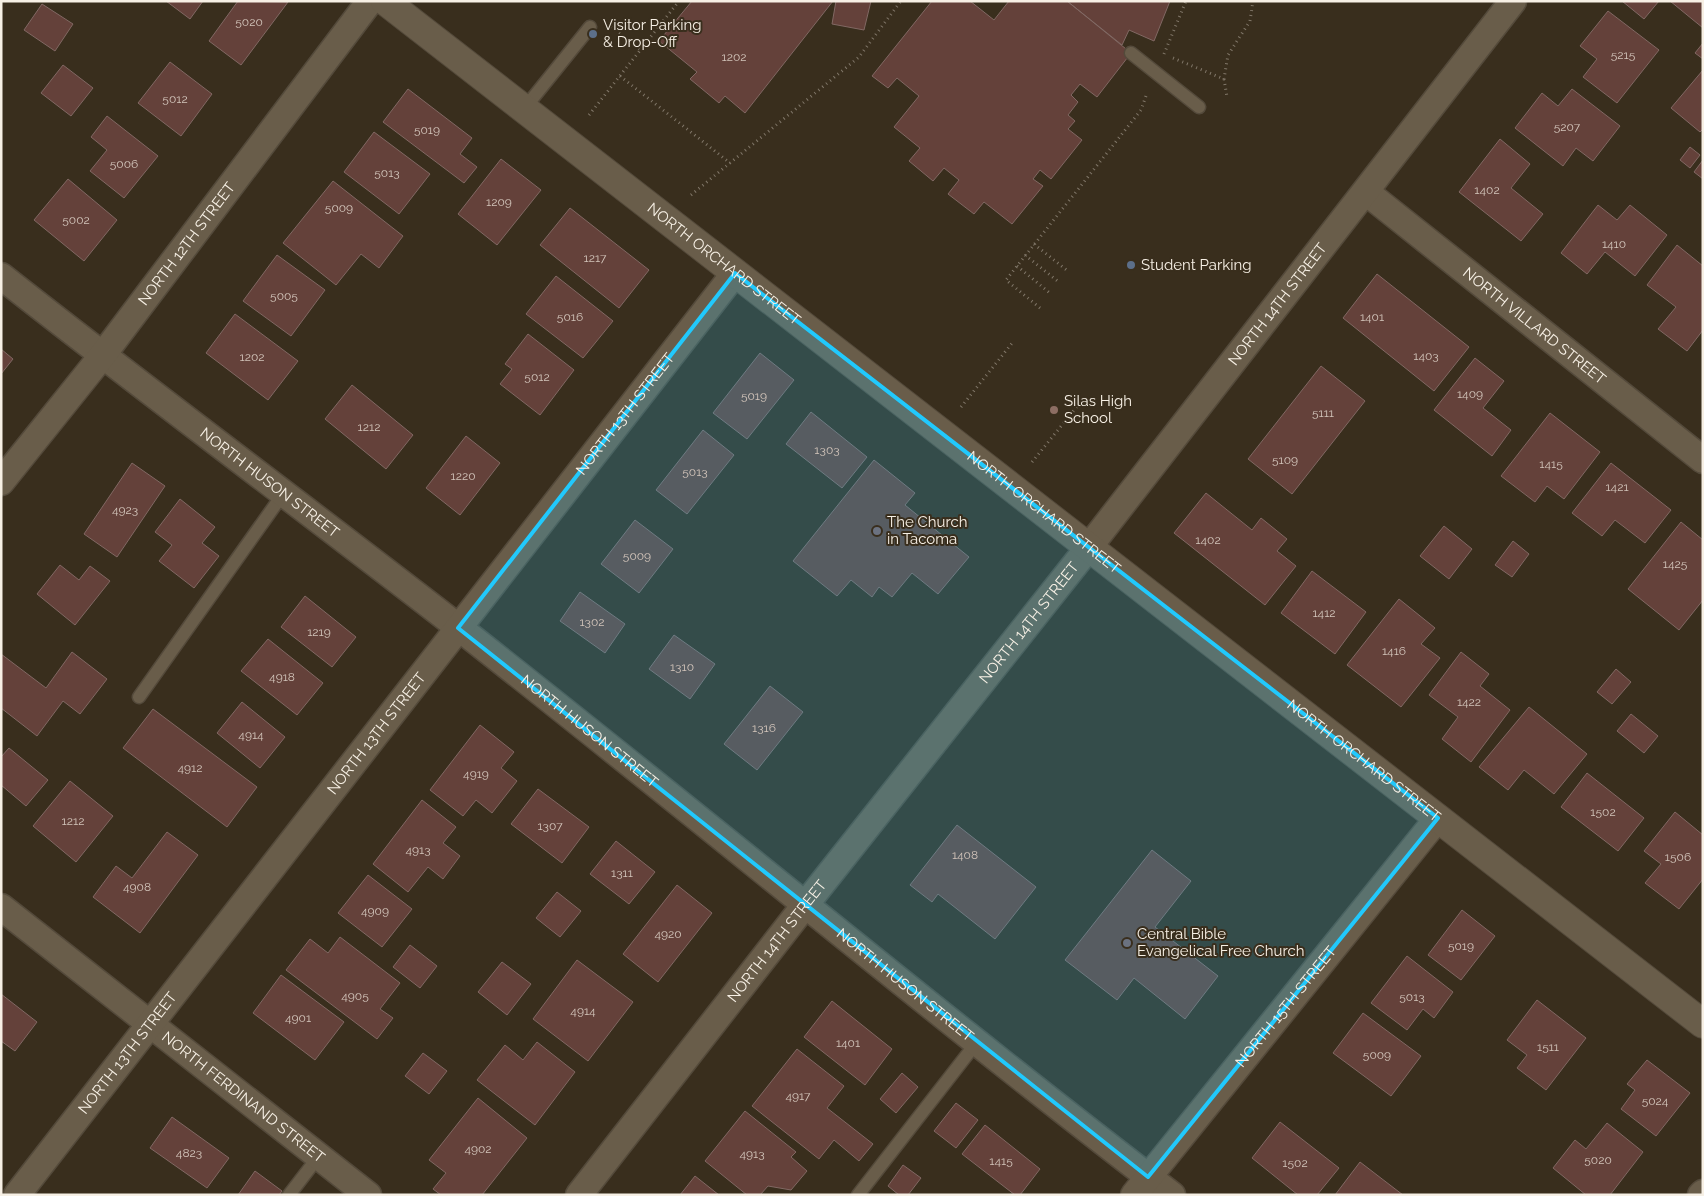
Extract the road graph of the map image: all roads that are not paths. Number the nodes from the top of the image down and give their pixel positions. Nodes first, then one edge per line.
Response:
1 (370, 1) edge
2 (385, 1) edge
3 (1514, 1) edge
4 (590, 27) dead end
5 (1132, 53) dead end
6 (1199, 107) dead end
7 (524, 109) junction
8 (1366, 192) junction
9 (735, 273) junction
10 (1, 276) edge
11 (102, 356) junction
12 (1703, 460) edge
13 (1, 482) edge
14 (283, 494) junction
15 (1089, 547) junction
16 (458, 628) junction
17 (139, 697) dead end
18 (1438, 818) junction
19 (805, 905) junction
20 (1, 907) edge
21 (150, 1024) junction
22 (1703, 1024) edge
23 (977, 1042) junction
24 (319, 1156) junction
25 (1141, 1186) edge
26 (17, 1195) edge
27 (289, 1195) edge
28 (368, 1195) edge
29 (579, 1195) edge
30 (858, 1195) edge
31 (1172, 1195) edge

1 - 11 street, NORTH 12TH STREET
2 - 7 street, NORTH ORCHARD STREET
3 - 8 street, NORTH 14TH STREET
4 - 7 lane
5 - 6 lane
7 - 9 street, NORTH ORCHARD STREET
8 - 12 street, NORTH VILLARD STREET
8 - 15 street, NORTH 14TH STREET
9 - 15 street, NORTH ORCHARD STREET
9 - 16 street, NORTH 13TH STREET
10 - 11 street, NORTH HUSON STREET
11 - 13 street, NORTH 12TH STREET
11 - 14 street, NORTH HUSON STREET
14 - 16 street, NORTH HUSON STREET
14 - 17 lane
15 - 18 street, NORTH ORCHARD STREET
15 - 19 street, NORTH 14TH STREET
16 - 19 street, NORTH HUSON STREET
16 - 21 street, NORTH 13TH STREET
18 - 22 street, NORTH ORCHARD STREET
18 - 25 street, NORTH 15TH STREET
19 - 23 street, NORTH HUSON STREET
19 - 29 street, NORTH 14TH STREET
20 - 21 street, NORTH FERDINAND STREET
21 - 24 street, NORTH FERDINAND STREET
21 - 26 street, NORTH 13TH STREET
23 - 25 street, NORTH HUSON STREET
23 - 30 lane
24 - 27 lane
24 - 28 street, NORTH FERDINAND STREET
25 - 31 street, NORTH HUSON STREET

